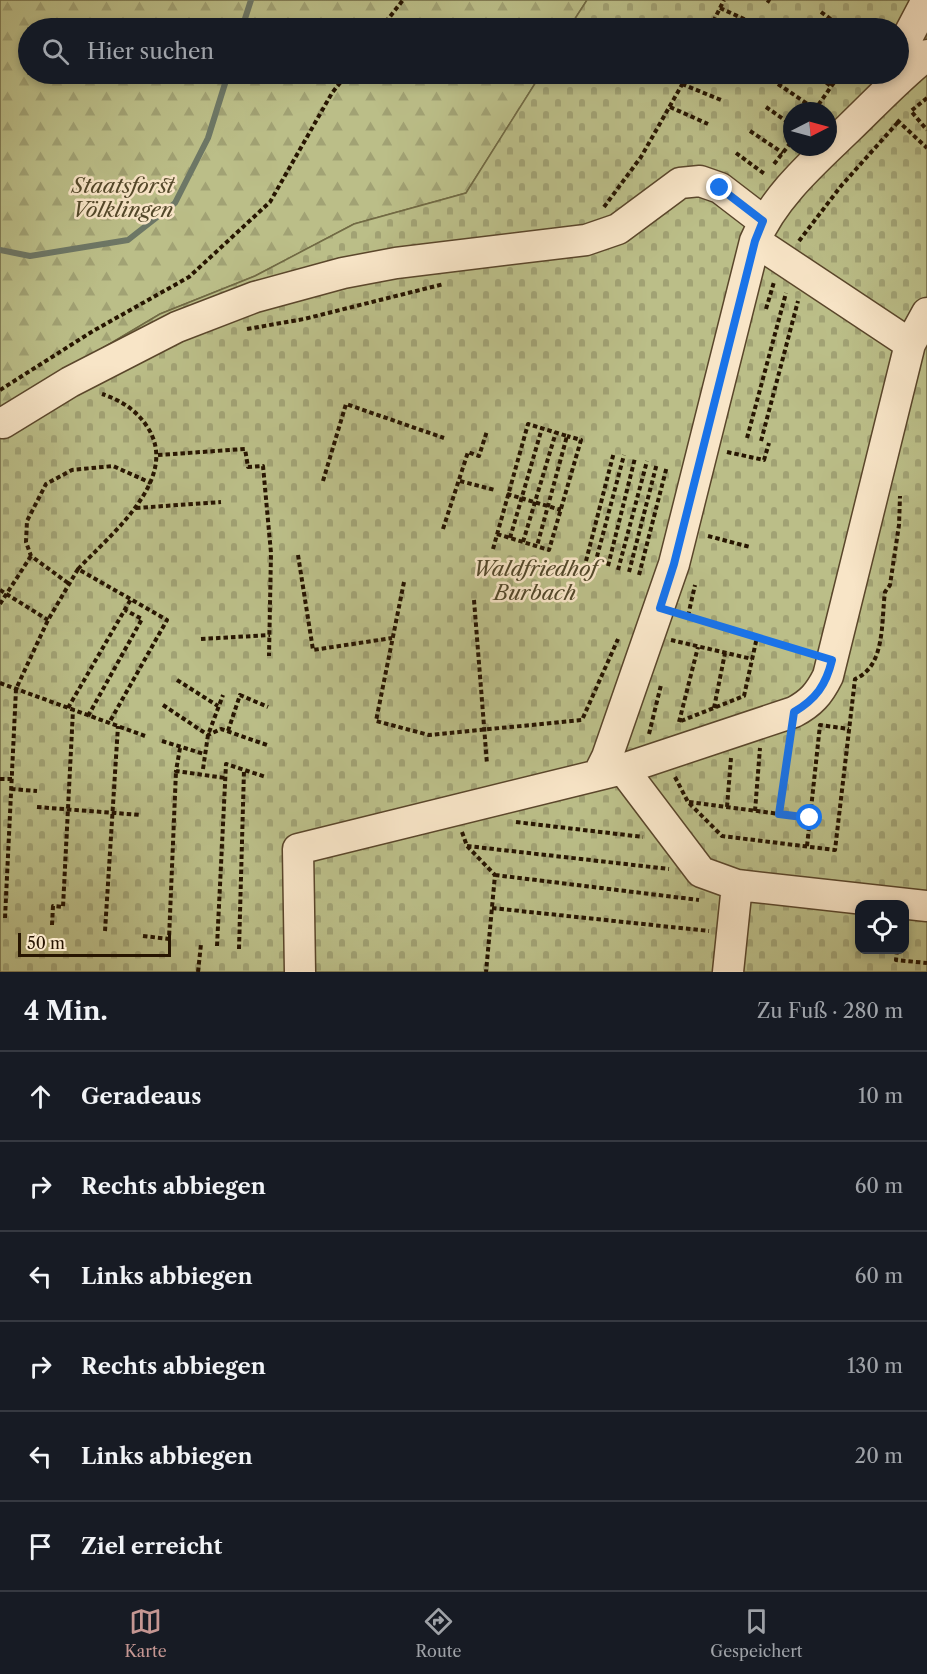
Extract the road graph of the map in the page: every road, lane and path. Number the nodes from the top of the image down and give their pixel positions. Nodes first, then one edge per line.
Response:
1 (403, 0) edge
2 (724, 0) edge
3 (927, 0) edge
4 (720, 8) junction
5 (821, 12) dead end
6 (389, 18) edge
7 (715, 18) edge
8 (742, 18) edge
9 (829, 18) edge
10 (909, 34) edge
11 (927, 55) edge
12 (909, 70) edge
13 (339, 84) edge
14 (682, 84) joint
15 (778, 84) dead end
16 (828, 84) edge
17 (893, 84) edge
18 (831, 86) joint
19 (927, 98) edge
20 (721, 100) dead end
21 (803, 102) edge
22 (820, 102) edge
23 (670, 107) junction
24 (766, 107) dead end
25 (783, 119) edge
26 (899, 121) dead end
27 (708, 124) dead end
28 (906, 129) dead end
29 (927, 130) edge
30 (750, 131) dead end
31 (927, 147) edge
32 (736, 153) dead end
33 (783, 153) dead end
34 (766, 175) dead end
35 (759, 231) junction
36 (586, 240) junction
37 (798, 243) dead end
38 (455, 282) dead end
39 (786, 293) dead end
40 (798, 301) dead end
41 (927, 313) edge
42 (239, 330) dead end
43 (910, 344) junction
44 (70, 382) junction
45 (0, 390) edge
46 (3, 423) dead end
47 (542, 428) junction
48 (487, 431) dead end
49 (556, 432) junction
50 (567, 436) junction
51 (444, 438) dead end
52 (747, 438) dead end
53 (761, 441) dead end
54 (770, 443) dead end
55 (614, 452) dead end
56 (727, 452) dead end
57 (158, 454) junction
58 (624, 455) dead end
59 (635, 458) dead end
60 (647, 461) dead end
61 (657, 464) dead end
62 (667, 466) dead end
63 (323, 481) dead end
64 (460, 481) junction
65 (151, 483) junction
66 (495, 490) dead end
67 (900, 492) dead end
68 (507, 494) junction
69 (522, 499) junction
70 (221, 502) dead end
71 (534, 502) junction
72 (548, 506) junction
73 (135, 508) junction
74 (561, 510) junction
75 (443, 529) dead end
76 (497, 534) junction
77 (708, 536) dead end
78 (510, 538) junction
79 (523, 542) junction
80 (537, 546) junction
81 (750, 547) dead end
82 (493, 549) dead end
83 (298, 555) dead end
84 (31, 556) junction
85 (586, 561) dead end
86 (596, 564) dead end
87 (608, 566) dead end
88 (78, 569) junction
89 (618, 570) dead end
90 (628, 572) dead end
91 (639, 575) dead end
92 (404, 582) dead end
93 (68, 583) junction
94 (0, 590) edge
95 (5, 594) junction
96 (131, 599) junction
97 (474, 600) dead end
98 (0, 604) edge
99 (660, 608) junction
100 (125, 610) junction
101 (48, 620) junction
102 (270, 635) junction
103 (650, 635) junction
104 (757, 637) junction
105 (392, 638) junction
106 (201, 639) dead end
107 (618, 639) dead end
108 (698, 647) junction
109 (725, 653) junction
110 (269, 656) dead end
111 (752, 659) junction
112 (832, 660) junction
113 (177, 680) dead end
114 (0, 683) edge
115 (16, 689) junction
116 (223, 695) dead end
117 (163, 705) dead end
118 (218, 706) junction
119 (268, 706) dead end
120 (68, 708) junction
121 (714, 708) junction
122 (73, 710) junction
123 (794, 712) junction
124 (88, 716) junction
125 (679, 722) junction
126 (109, 723) junction
127 (759, 723) junction
128 (118, 726) junction
129 (669, 726) dead end
130 (484, 729) junction
131 (849, 729) junction
132 (227, 731) junction
133 (730, 733) junction
134 (208, 735) junction
135 (145, 736) dead end
136 (162, 741) dead end
137 (654, 741) junction
138 (267, 745) dead end
139 (180, 748) junction
140 (204, 754) junction
141 (487, 764) dead end
142 (203, 769) dead end
143 (244, 770) junction
144 (176, 771) junction
145 (611, 771) junction
146 (266, 777) dead end
147 (225, 778) junction
148 (0, 779) edge
149 (12, 780) junction
150 (11, 789) junction
151 (37, 791) dead end
152 (688, 802) junction
153 (37, 807) dead end
154 (727, 807) junction
155 (67, 809) junction
156 (453, 809) junction
157 (755, 811) junction
158 (111, 813) junction
159 (779, 814) junction
160 (141, 815) dead end
161 (810, 818) junction
162 (514, 822) dead end
163 (467, 846) junction
164 (807, 846) junction
165 (674, 855) junction
166 (495, 875) junction
167 (737, 885) junction
168 (699, 900) dead end
169 (927, 906) edge
170 (492, 908) junction
171 (5, 918) dead end
172 (52, 924) dead end
173 (105, 931) dead end
174 (732, 933) junction
175 (143, 936) dead end
176 (201, 944) dead end
177 (217, 946) dead end
178 (239, 949) dead end
179 (897, 954) edge
180 (927, 963) edge
181 (198, 972) edge
182 (300, 972) edge
183 (486, 972) edge
184 (728, 972) edge

1 - 6 path
2 - 4 path
3 - 10 lane
4 - 7 path
4 - 8 path
5 - 9 path
11 - 12 lane
13 - 45 path
14 - 20 path
14 - 23 path
15 - 21 path
16 - 18 path
17 - 35 lane
18 - 22 path
19 - 29 path
23 - 27 path
23 - 36 path
24 - 25 path
26 - 37 path
28 - 31 path
30 - 33 path
32 - 34 path
35 - 36 lane
35 - 43 lane
35 - 99 lane
36 - 44 lane
38 - 42 path
39 - 52 path
40 - 53 path
41 - 43 lane
43 - 112 lane
44 - 46 lane
44 - 57 path
47 - 49 path
47 - 68 path
47 - 69 path
48 - 64 path
49 - 50 path
49 - 71 path
50 - 72 path
50 - 74 path
51 - 63 path
54 - 56 path
55 - 85 path
57 - 65 path
57 - 102 path
58 - 86 path
59 - 87 path
60 - 89 path
61 - 90 path
62 - 91 path
64 - 66 path
64 - 75 path
65 - 73 path
65 - 84 path
67 - 131 path
68 - 69 path
68 - 76 path
69 - 71 path
69 - 78 path
70 - 73 path
71 - 72 path
71 - 79 path
72 - 74 path
72 - 80 path
73 - 88 path
74 - 80 path
76 - 78 path
76 - 82 path
77 - 81 path
78 - 79 path
79 - 80 path
83 - 105 path
84 - 93 path
84 - 95 path
88 - 93 path
88 - 96 path
92 - 105 path
93 - 101 path
94 - 95 path
95 - 98 path
95 - 101 path
96 - 100 path
96 - 126 path
97 - 130 path
99 - 103 lane
99 - 104 path
100 - 120 path
100 - 124 path
101 - 115 path
102 - 106 path
102 - 110 path
103 - 108 path
103 - 145 lane
104 - 111 path
104 - 112 path
105 - 130 path
107 - 130 path
108 - 109 path
108 - 125 path
109 - 111 path
109 - 121 path
111 - 121 path
112 - 123 lane
113 - 118 path
114 - 115 path
115 - 120 path
115 - 149 path
116 - 118 path
117 - 134 path
118 - 134 path
119 - 132 path
120 - 122 path
121 - 125 path
122 - 124 path
122 - 155 path
123 - 127 lane
123 - 159 path
124 - 126 path
125 - 129 path
126 - 128 path
127 - 133 lane
127 - 157 path
128 - 135 path
128 - 158 path
130 - 141 path
131 - 161 path
131 - 164 path
132 - 134 path
132 - 138 path
133 - 137 lane
133 - 154 path
134 - 140 path
136 - 139 path
137 - 145 lane
137 - 152 path
139 - 140 path
139 - 144 path
140 - 142 path
143 - 146 path
143 - 147 path
143 - 178 path
144 - 147 path
144 - 175 path
145 - 156 lane
145 - 165 lane
147 - 177 path
148 - 149 path
149 - 150 path
150 - 151 path
150 - 171 path
152 - 154 path
152 - 164 path
153 - 155 path
154 - 157 path
155 - 158 path
155 - 172 path
156 - 163 path
156 - 182 lane
157 - 159 path
158 - 160 path
158 - 173 path
159 - 161 path
161 - 164 path
162 - 165 path
163 - 165 path
163 - 166 path
165 - 167 lane
166 - 168 path
166 - 170 path
167 - 169 lane
167 - 174 lane
170 - 174 path
170 - 183 path
174 - 184 lane
176 - 181 path
179 - 180 path

